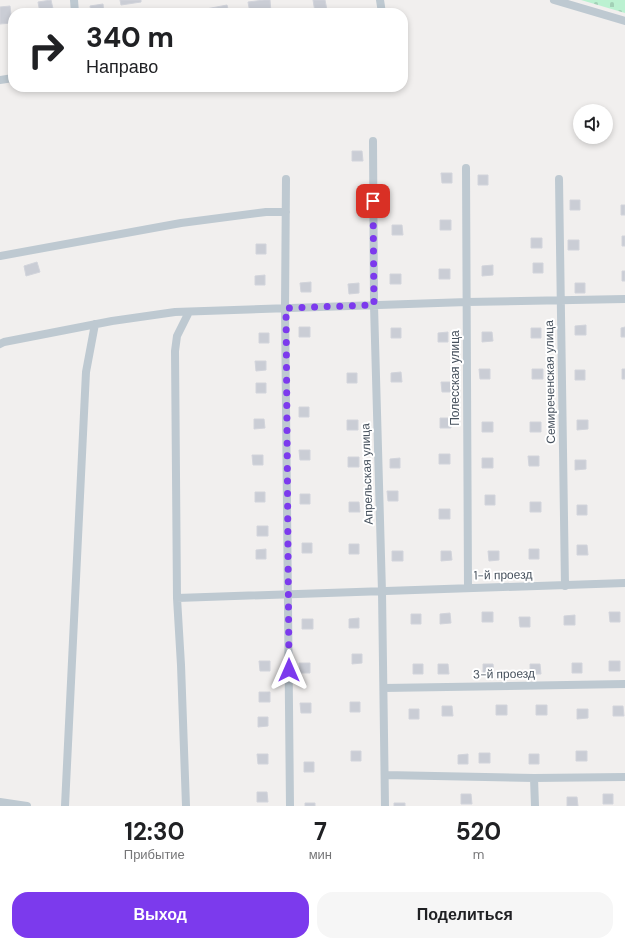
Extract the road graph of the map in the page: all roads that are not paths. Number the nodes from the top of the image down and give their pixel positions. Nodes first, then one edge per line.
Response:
1 (554, 0) edge
2 (625, 21) edge
3 (373, 141) dead end
4 (466, 168) dead end
5 (559, 179) dead end
6 (286, 180) dead end
7 (286, 212) junction
8 (0, 256) edge
9 (560, 299) junction
10 (625, 299) edge
11 (467, 302) junction
12 (374, 305) junction
13 (286, 308) junction
14 (189, 312) junction
15 (95, 324) junction
16 (0, 344) edge
17 (625, 583) edge
18 (564, 586) junction
19 (468, 588) junction
20 (382, 592) junction
21 (288, 595) junction
22 (177, 598) junction
23 (625, 684) edge
24 (384, 688) junction
25 (385, 775) junction
26 (625, 777) edge
27 (534, 778) junction
28 (0, 802) edge
29 (27, 806) edge
30 (65, 806) edge
31 (186, 806) edge
32 (290, 806) edge
33 (385, 806) edge
34 (535, 806) edge

1 - 2 street
3 - 12 street, Апрельская улица
4 - 11 street, Полесская улица
5 - 9 street, Семиреченская улица
6 - 7 street
7 - 8 street
7 - 13 street
9 - 10 street
9 - 11 street
9 - 18 street, Семиреченская улица
11 - 12 street
11 - 19 street, Полесская улица
12 - 13 street
12 - 20 street, Апрельская улица
13 - 14 street
13 - 21 street
14 - 15 street
14 - 22 street
15 - 16 street
15 - 30 street
17 - 18 street, 1-й проезд
18 - 19 street, 1-й проезд
19 - 20 street, 1-й проезд
20 - 21 street, 1-й проезд
20 - 24 street, Апрельская улица
21 - 22 street, 1-й проезд
21 - 32 street
22 - 31 street
23 - 24 street, 3-й проезд
24 - 25 street, Апрельская улица
25 - 27 street
25 - 33 street, Апрельская улица
26 - 27 street
27 - 34 street
28 - 29 street

